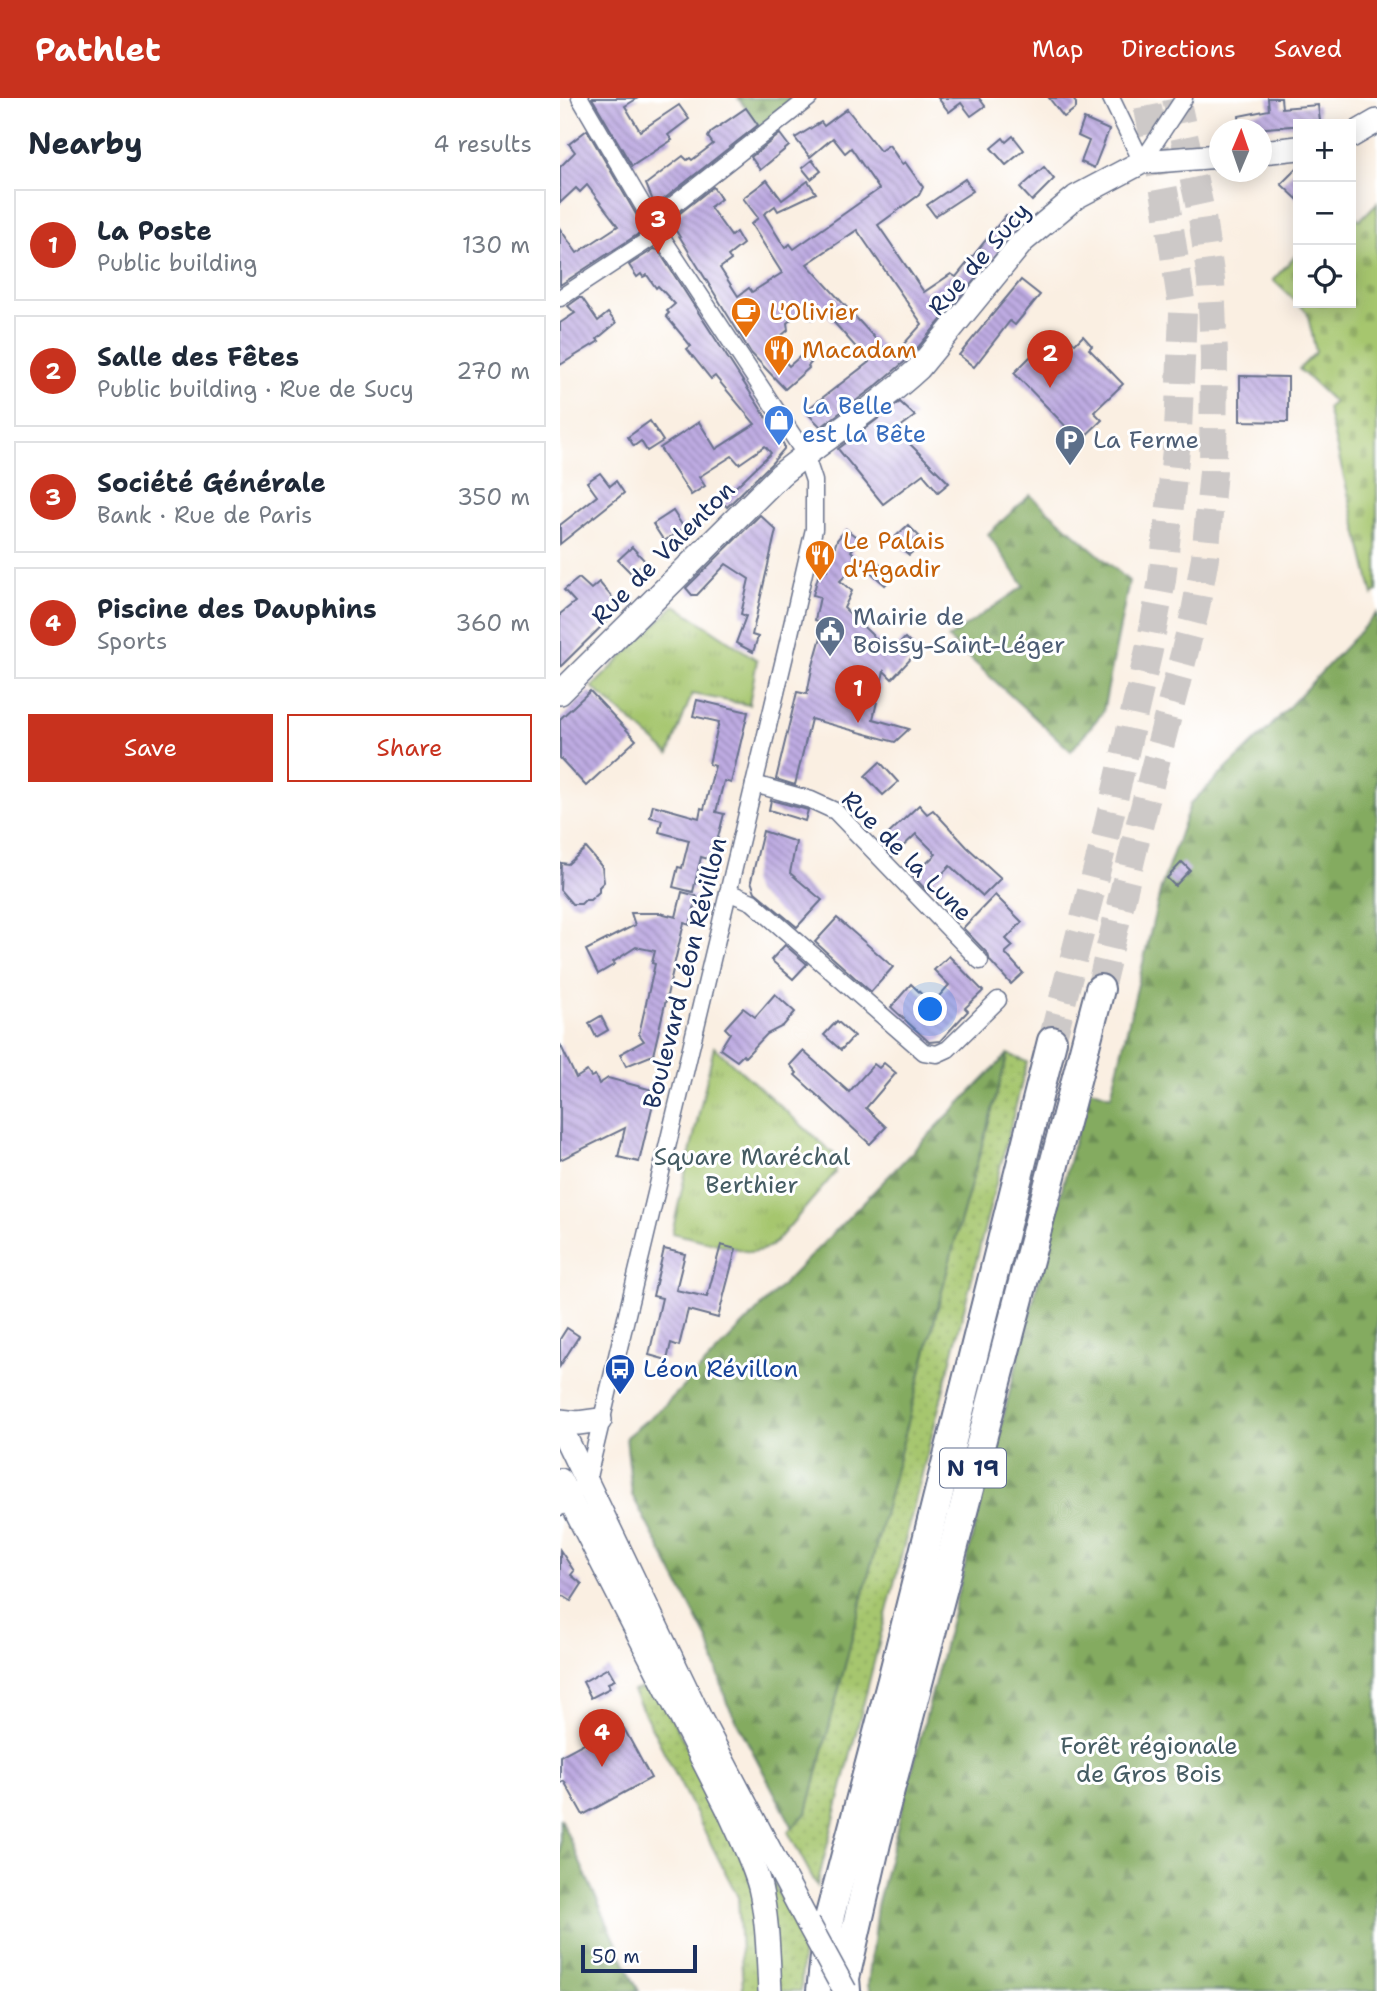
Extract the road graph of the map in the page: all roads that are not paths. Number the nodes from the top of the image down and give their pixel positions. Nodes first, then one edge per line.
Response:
1 (580, 98) edge
2 (809, 98) edge
3 (1111, 98) edge
4 (1184, 98) edge
5 (1377, 121) edge
6 (1356, 133) edge
7 (1293, 149) edge
8 (1272, 151) edge
9 (1209, 157) edge
10 (1142, 162) junction
11 (656, 227) junction
12 (560, 298) edge
13 (805, 454) junction
14 (560, 693) edge
15 (754, 783) junction
16 (728, 892) junction
17 (979, 961) dead end
18 (1100, 989) tunnel mouth
19 (998, 1000) dead end
20 (1052, 1041) tunnel mouth
21 (600, 1420) junction
22 (560, 1424) edge
23 (587, 1481) junction
24 (563, 1495) edge
25 (769, 1991) edge
26 (821, 1991) edge
27 (845, 1991) edge

1 - 11 street, Boulevard Léon Révillon
2 - 11 street
3 - 10 street
4 - 10 street
5 - 6 main road
7 - 8 main road
9 - 10 main road, Rue de Sucy
10 - 13 main road, Rue de Sucy
11 - 12 street
11 - 13 street, Boulevard Léon Révillon
13 - 14 main road, Rue de Valenton
13 - 15 street, Boulevard Léon Révillon
15 - 16 street, Boulevard Léon Révillon
15 - 17 street, Rue de la Lune
16 - 19 street
16 - 21 street, Boulevard Léon Révillon
18 - 27 highway, N 19
20 - 26 highway, N 19
21 - 22 main road
21 - 23 street, Boulevard Léon Révillon
22 - 23 main road
23 - 24 street
23 - 27 main road, bridge
24 - 25 main road

